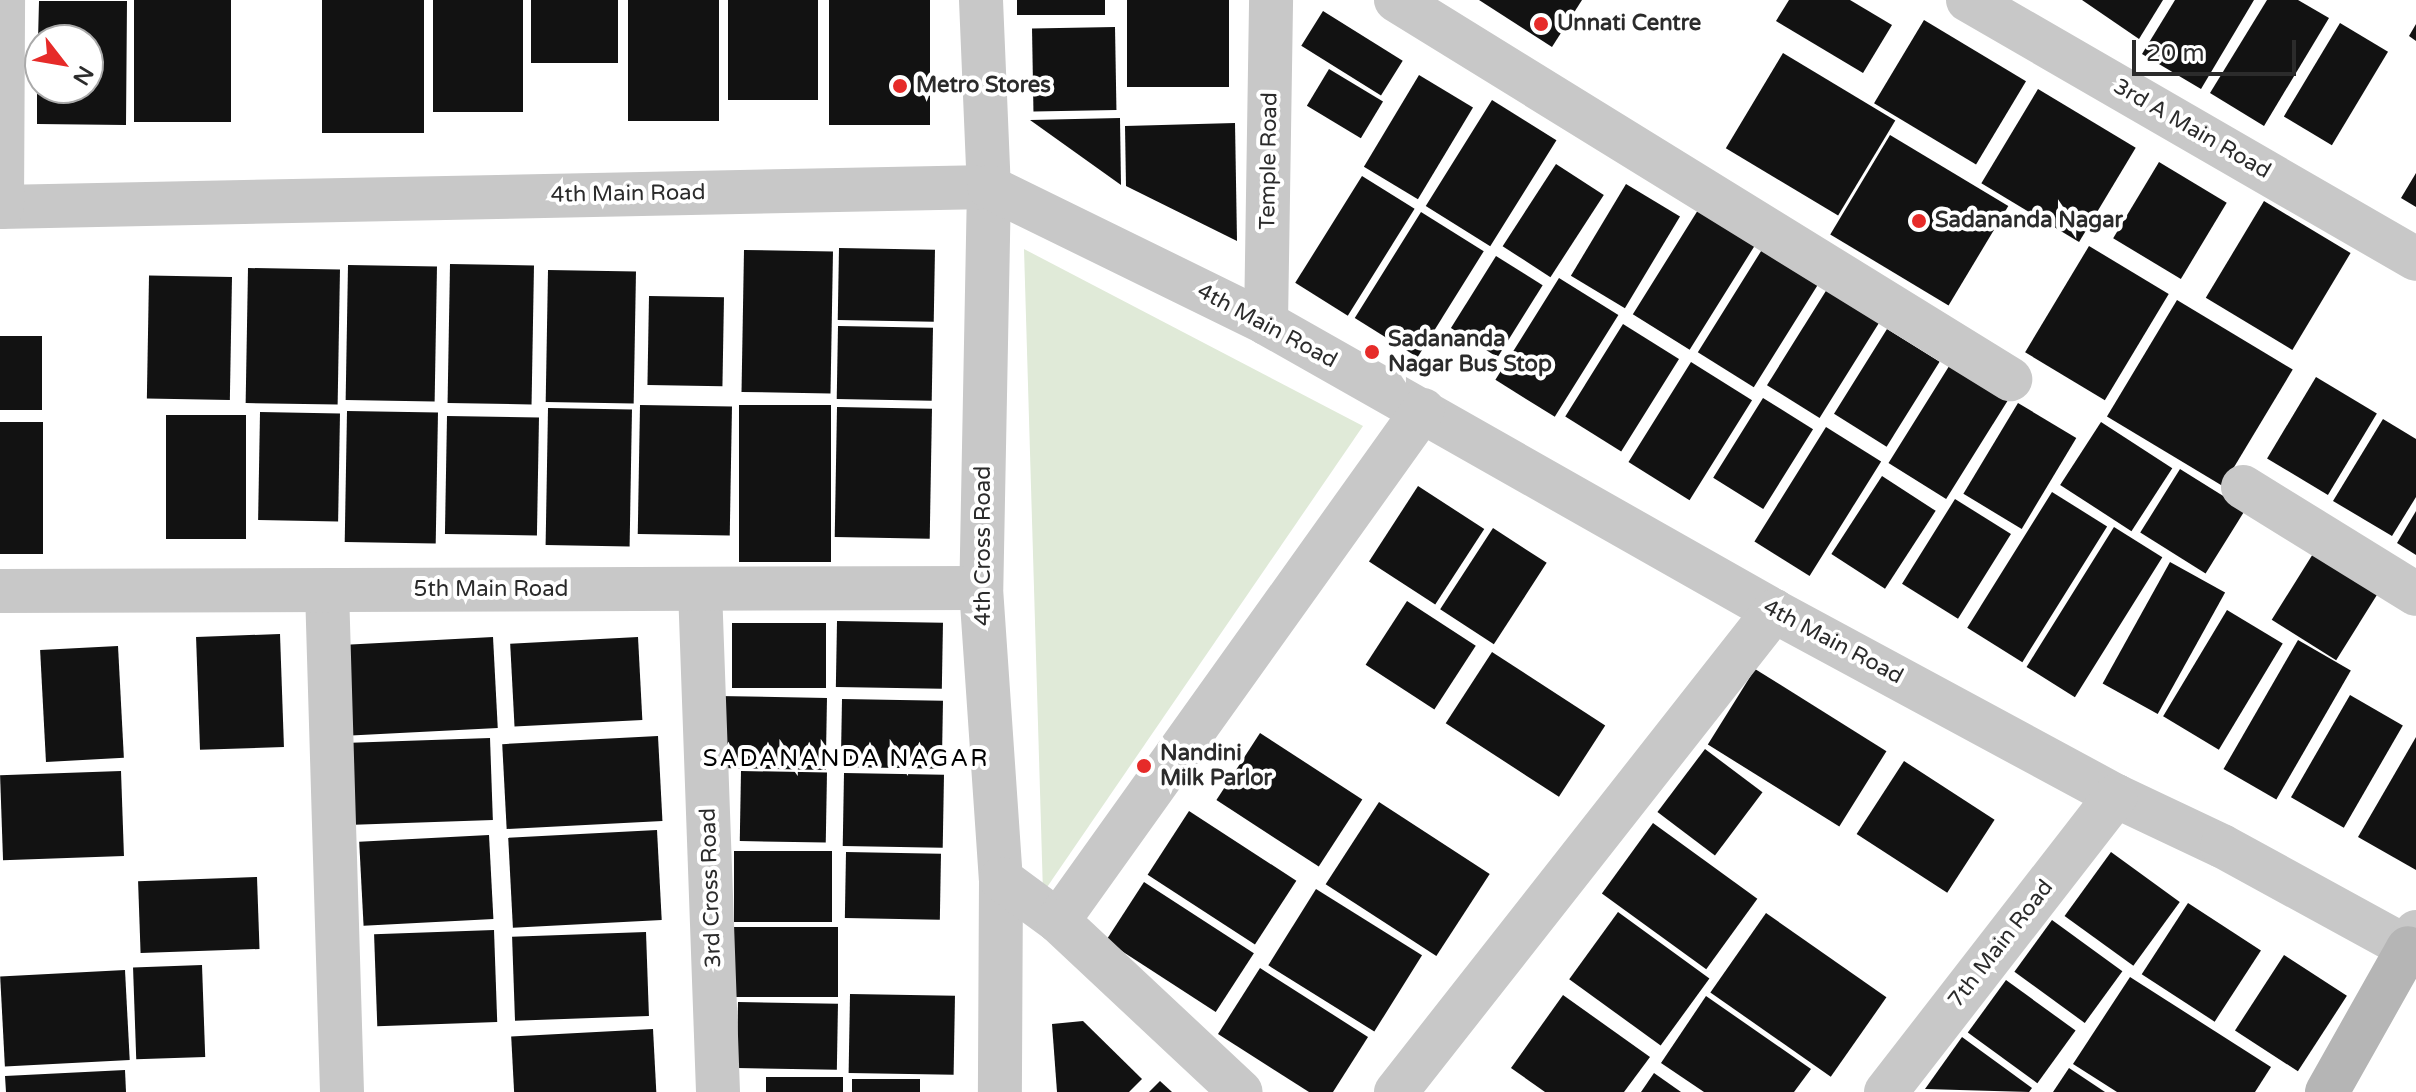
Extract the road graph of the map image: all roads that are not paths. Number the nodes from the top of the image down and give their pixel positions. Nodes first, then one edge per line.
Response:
1 (3, 0) edge
2 (981, 0) edge
3 (1271, 0) edge
4 (1396, 0) edge
5 (1968, 0) edge
6 (989, 187) junction
7 (1, 207) edge
8 (2416, 259) edge
9 (1266, 323) junction
10 (2010, 379) dead end
11 (1423, 410) junction
12 (2243, 487) dead end
13 (981, 588) junction
14 (700, 589) junction
15 (327, 590) junction
16 (0, 591) edge
17 (2416, 594) edge
18 (1774, 611) junction
19 (2116, 796) junction
20 (1001, 879) junction
21 (1058, 921) junction
22 (2412, 940) edge
23 (342, 1092) edge
24 (718, 1092) edge
25 (1000, 1092) edge
26 (1241, 1092) edge
27 (1396, 1092) edge
28 (1886, 1092) edge
29 (2327, 1092) edge

1 - 7 street
2 - 6 street, 4th Cross Road
3 - 9 street, Temple Road
4 - 10 street
5 - 8 street, 3rd A Main Road
6 - 7 street, 4th Main Road
6 - 9 street, 4th Main Road
6 - 13 street, 4th Cross Road
9 - 11 street, 4th Main Road
11 - 18 street, 4th Main Road
11 - 21 street
12 - 17 street
13 - 14 street, 5th Main Road
13 - 20 street, 4th Cross Road
14 - 15 street, 5th Main Road
14 - 24 street, 3rd Cross Road
15 - 16 street, 5th Main Road
15 - 23 street
18 - 19 street, 4th Main Road
18 - 27 street
19 - 22 street, 4th Main Road
19 - 28 street, 7th Main Road
20 - 21 street
20 - 25 street, 4th Cross Road
21 - 26 street
22 - 29 street

